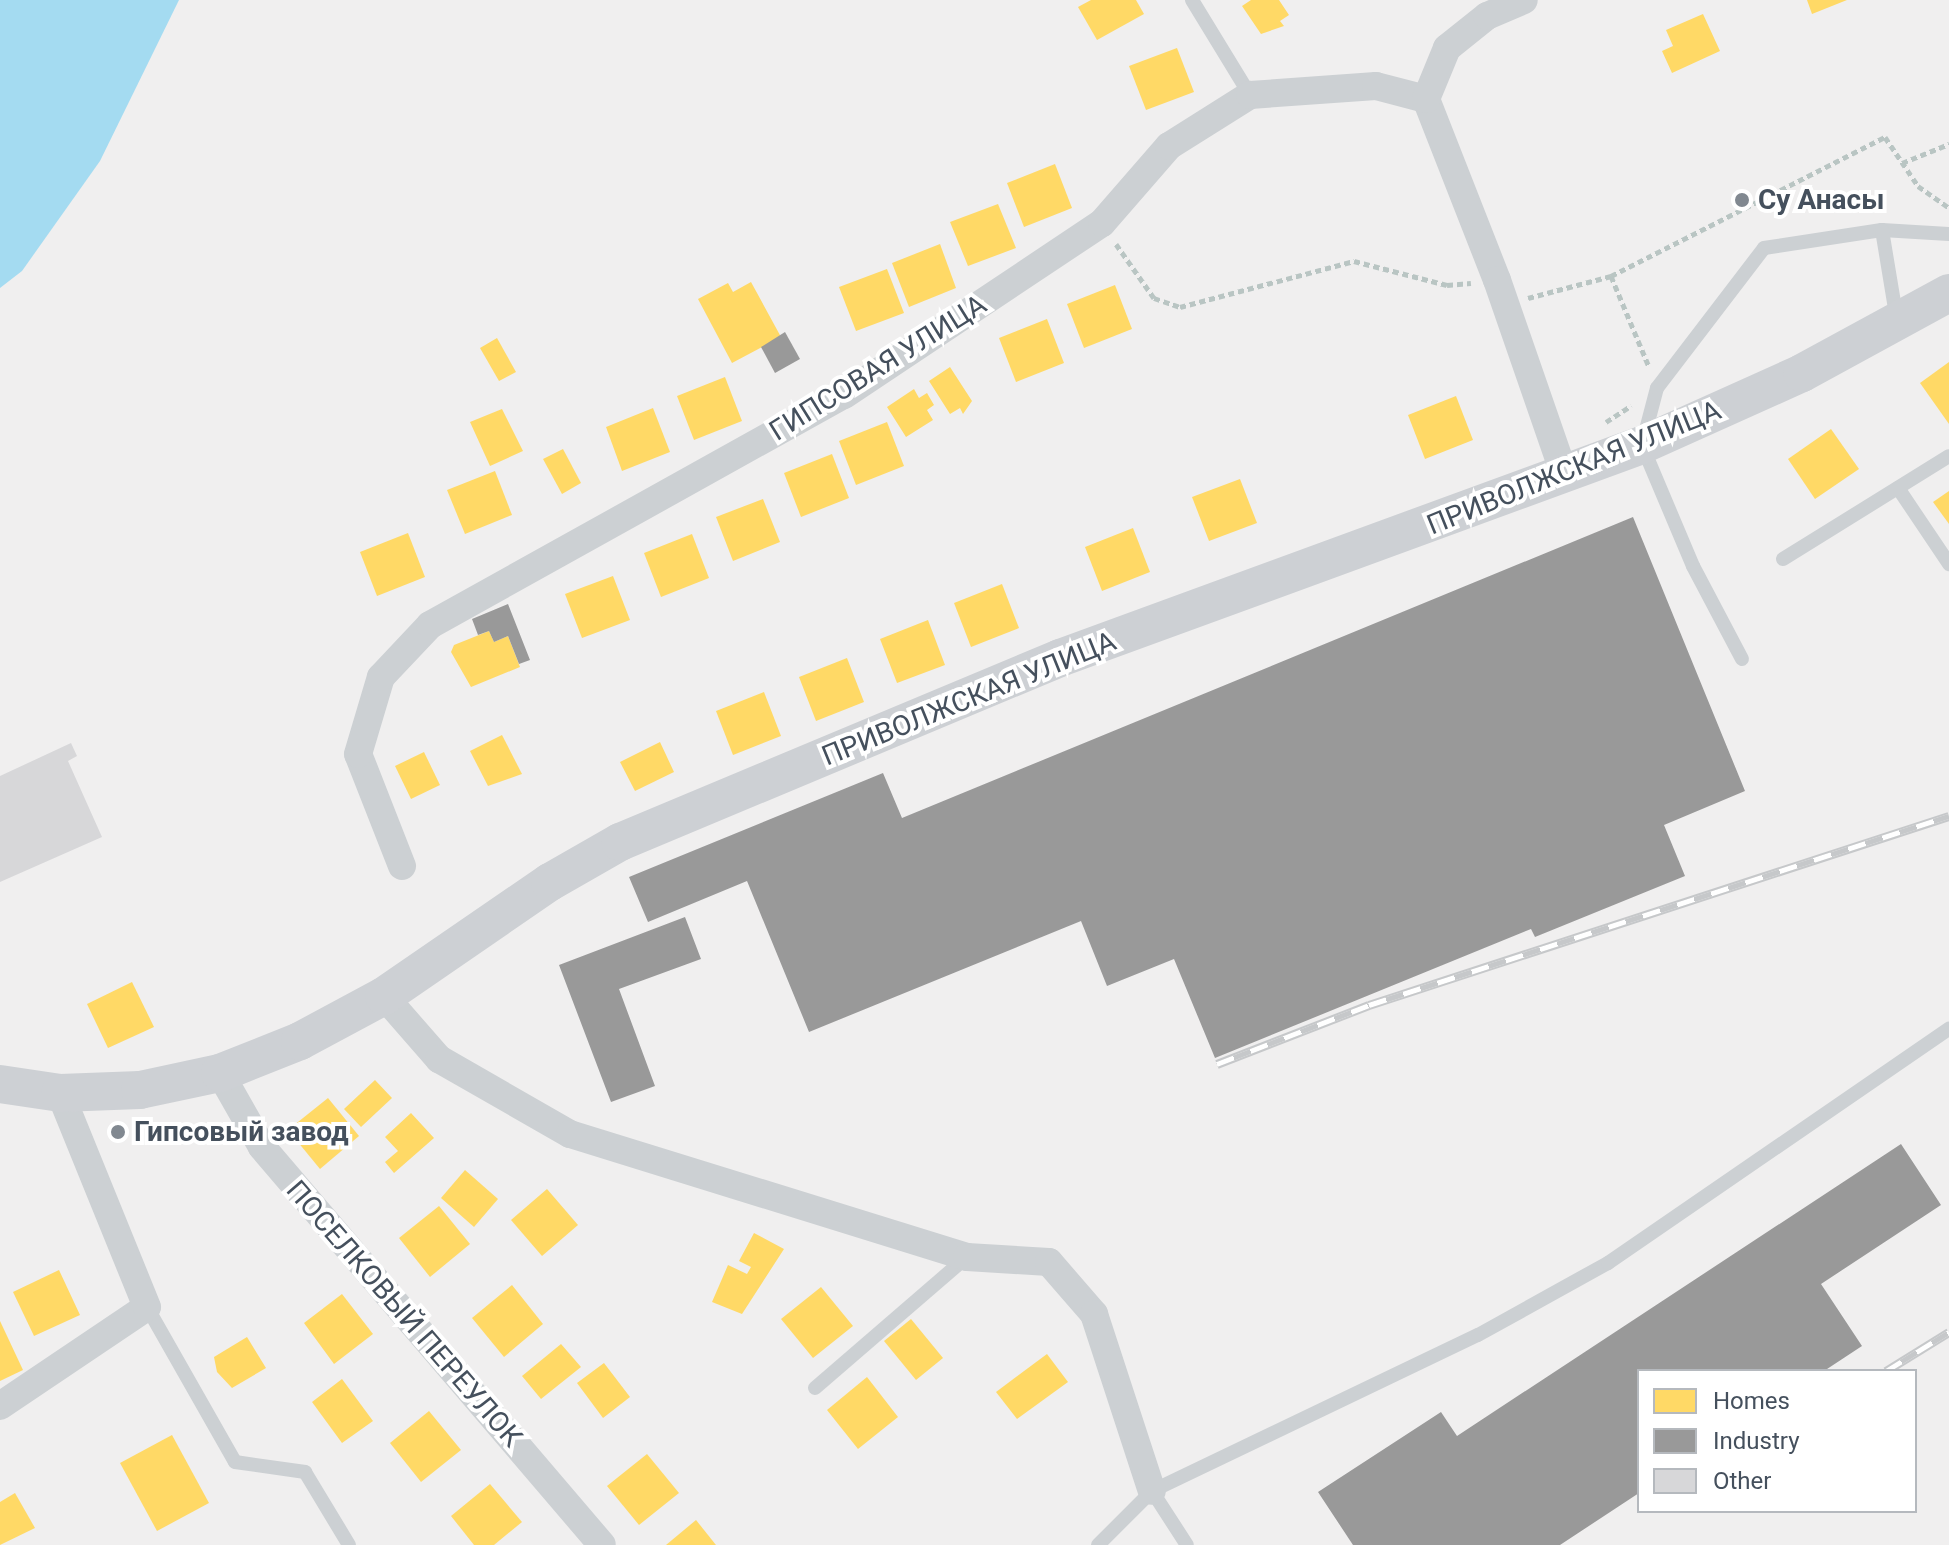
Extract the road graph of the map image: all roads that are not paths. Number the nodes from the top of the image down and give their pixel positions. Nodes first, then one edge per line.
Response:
1 (1192, 0) edge
2 (1524, 0) edge
3 (1250, 95) junction
4 (1426, 99) junction
5 (1882, 230) junction
6 (1949, 234) edge
7 (1949, 293) edge
8 (1898, 324) junction
9 (1642, 445) junction
10 (1949, 456) edge
11 (1565, 476) junction
12 (1898, 488) junction
13 (1783, 559) dead end
14 (1949, 564) edge
15 (1742, 659) dead end
16 (402, 866) dead end
17 (384, 996) junction
18 (1949, 1029) edge
19 (220, 1073) junction
20 (0, 1084) edge
21 (60, 1093) junction
22 (967, 1257) junction
23 (147, 1307) junction
24 (815, 1388) dead end
25 (0, 1406) edge
26 (1152, 1491) junction
27 (349, 1545) edge
28 (602, 1545) edge
29 (1098, 1545) edge
30 (1187, 1545) edge

1 - 3 lane
2 - 4 street
3 - 4 street, ГИПСОВАЯ УЛИЦА
3 - 16 street, ГИПСОВАЯ УЛИЦА
4 - 11 street
5 - 6 lane
5 - 8 lane
5 - 9 lane
7 - 8 main road, ПРИВОЛЖСКАЯ УЛИЦА
8 - 9 main road, ПРИВОЛЖСКАЯ УЛИЦА
9 - 11 main road, ПРИВОЛЖСКАЯ УЛИЦА
9 - 15 lane
10 - 12 lane
11 - 17 main road, ПРИВОЛЖСКАЯ УЛИЦА
12 - 13 lane
12 - 14 lane
17 - 19 main road, ПРИВОЛЖСКАЯ УЛИЦА
17 - 22 street
18 - 26 lane
19 - 21 main road, ПРИВОЛЖСКАЯ УЛИЦА
19 - 28 street, ПОСЕЛКОВЫЙ ПЕРЕУЛОК
20 - 21 main road, ПРИВОЛЖСКАЯ УЛИЦА
21 - 23 street
22 - 24 lane
22 - 26 street
23 - 25 street
23 - 27 lane
26 - 29 lane
26 - 30 lane

